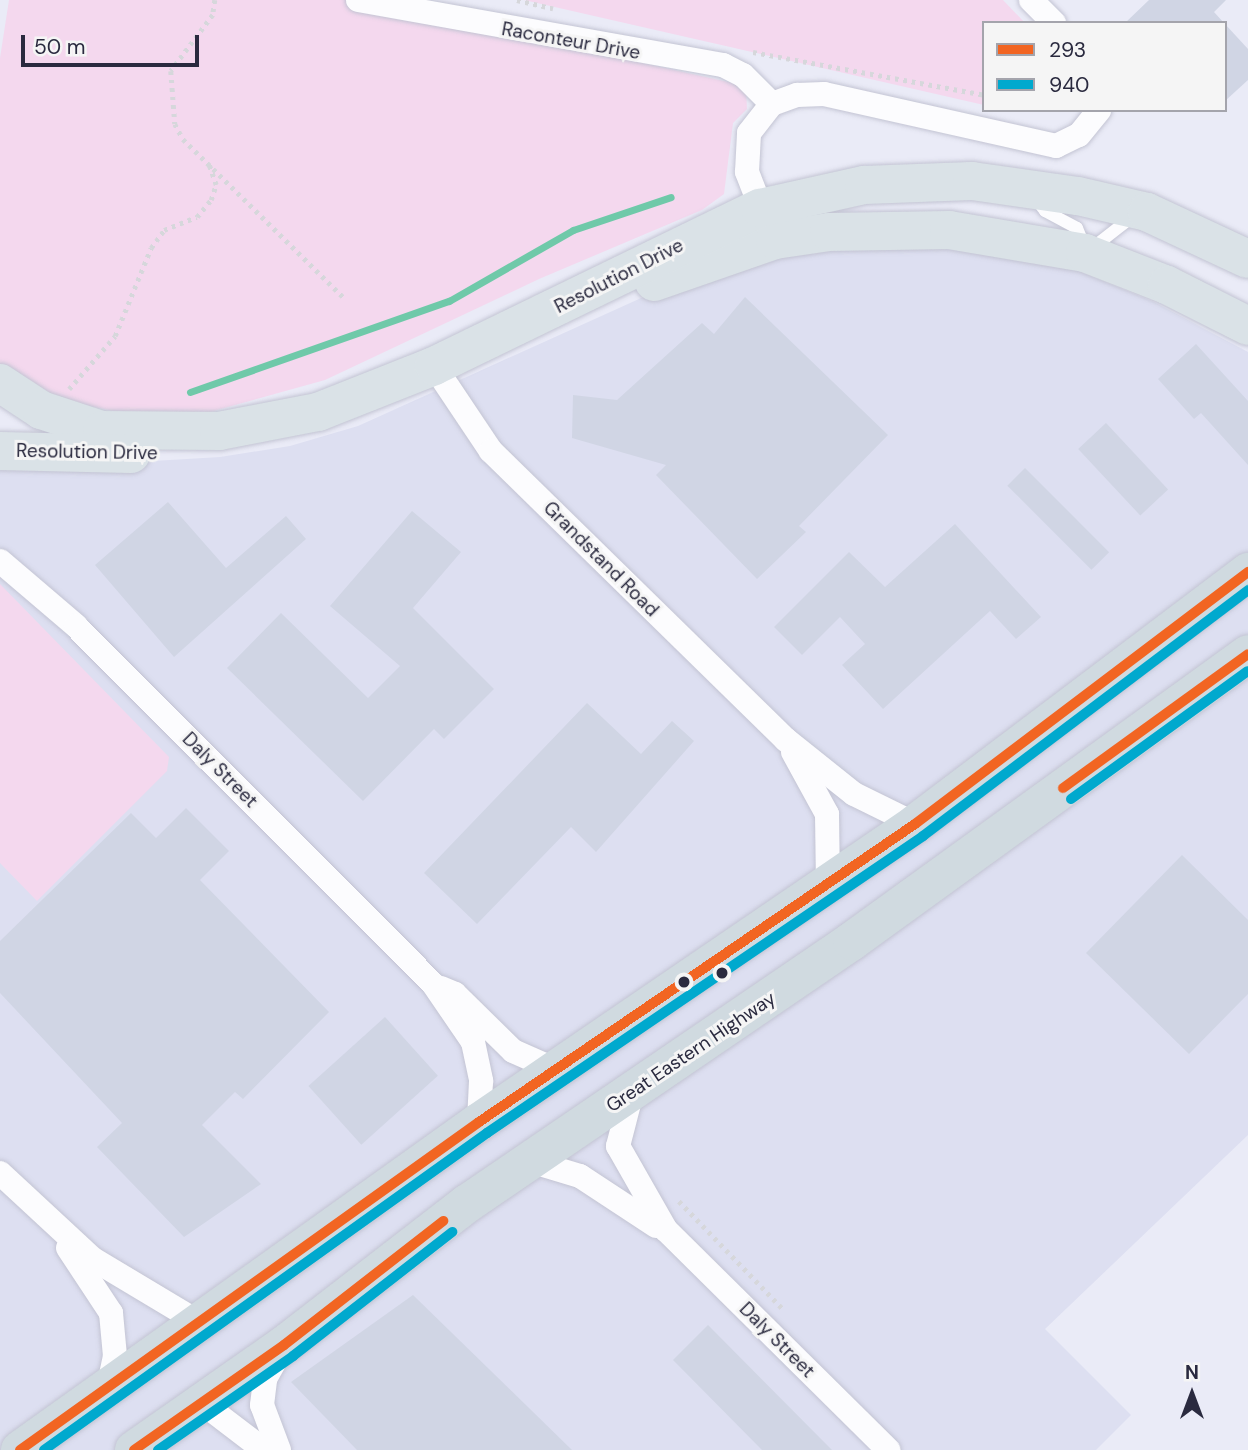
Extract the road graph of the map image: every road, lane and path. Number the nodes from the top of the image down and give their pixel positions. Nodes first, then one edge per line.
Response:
1 (215, 0) edge
2 (358, 0) edge
3 (1031, 0) edge
4 (386, 4) edge
5 (1052, 21) edge
6 (772, 104) junction
7 (1098, 112) edge
8 (204, 158) junction
9 (1028, 187) junction
10 (1147, 212) junction
11 (768, 224) junction
12 (1085, 253) junction
13 (1248, 259) edge
14 (345, 299) dead end
15 (1248, 326) edge
16 (438, 375) junction
17 (0, 383) edge
18 (61, 397) dead end
19 (0, 451) edge
20 (3, 563) edge
21 (1248, 572) edge
22 (1248, 654) edge
23 (785, 739) junction
24 (915, 824) junction
25 (828, 885) junction
26 (434, 985) junction
27 (556, 1070) junction
28 (632, 1092) junction
29 (479, 1122) junction
30 (530, 1161) junction
31 (0, 1172) edge
32 (666, 1230) junction
33 (57, 1231) junction
34 (200, 1323) junction
35 (284, 1345) junction
36 (108, 1388) junction
37 (201, 1402) junction
38 (20, 1450) edge
39 (134, 1450) edge
40 (264, 1450) edge
41 (279, 1450) edge
42 (888, 1450) edge

1 - 8 path
2 - 4 street, Raconteur Drive
3 - 5 street
4 - 6 street, Raconteur Drive
6 - 7 street
6 - 11 street
8 - 14 path
8 - 18 path
9 - 10 main road, Resolution Drive
9 - 11 main road, Resolution Drive
9 - 12 lane
10 - 12 lane
10 - 13 main road, Resolution Drive
11 - 12 main road, Resolution Drive
11 - 16 main road, Resolution Drive
12 - 15 main road, Resolution Drive
16 - 17 main road, Resolution Drive
16 - 19 main road, Resolution Drive
16 - 23 street, Grandstand Road
20 - 26 street, Daly Street
21 - 24 highway
22 - 28 highway, Great Eastern Highway
23 - 24 street, Grandstand Road
23 - 25 street, Grandstand Road
24 - 25 highway
25 - 27 highway
26 - 27 street, Daly Street
26 - 29 street, Daly Street
27 - 29 highway
28 - 30 highway, Great Eastern Highway
28 - 32 street, Daly Street
29 - 34 highway
30 - 32 street, Daly Street
30 - 35 highway, Great Eastern Highway
31 - 33 street
32 - 42 street, Daly Street
33 - 34 street
33 - 36 street
34 - 36 highway
35 - 37 highway, Great Eastern Highway
35 - 41 street
36 - 38 highway
37 - 39 highway, Great Eastern Highway
37 - 40 street

